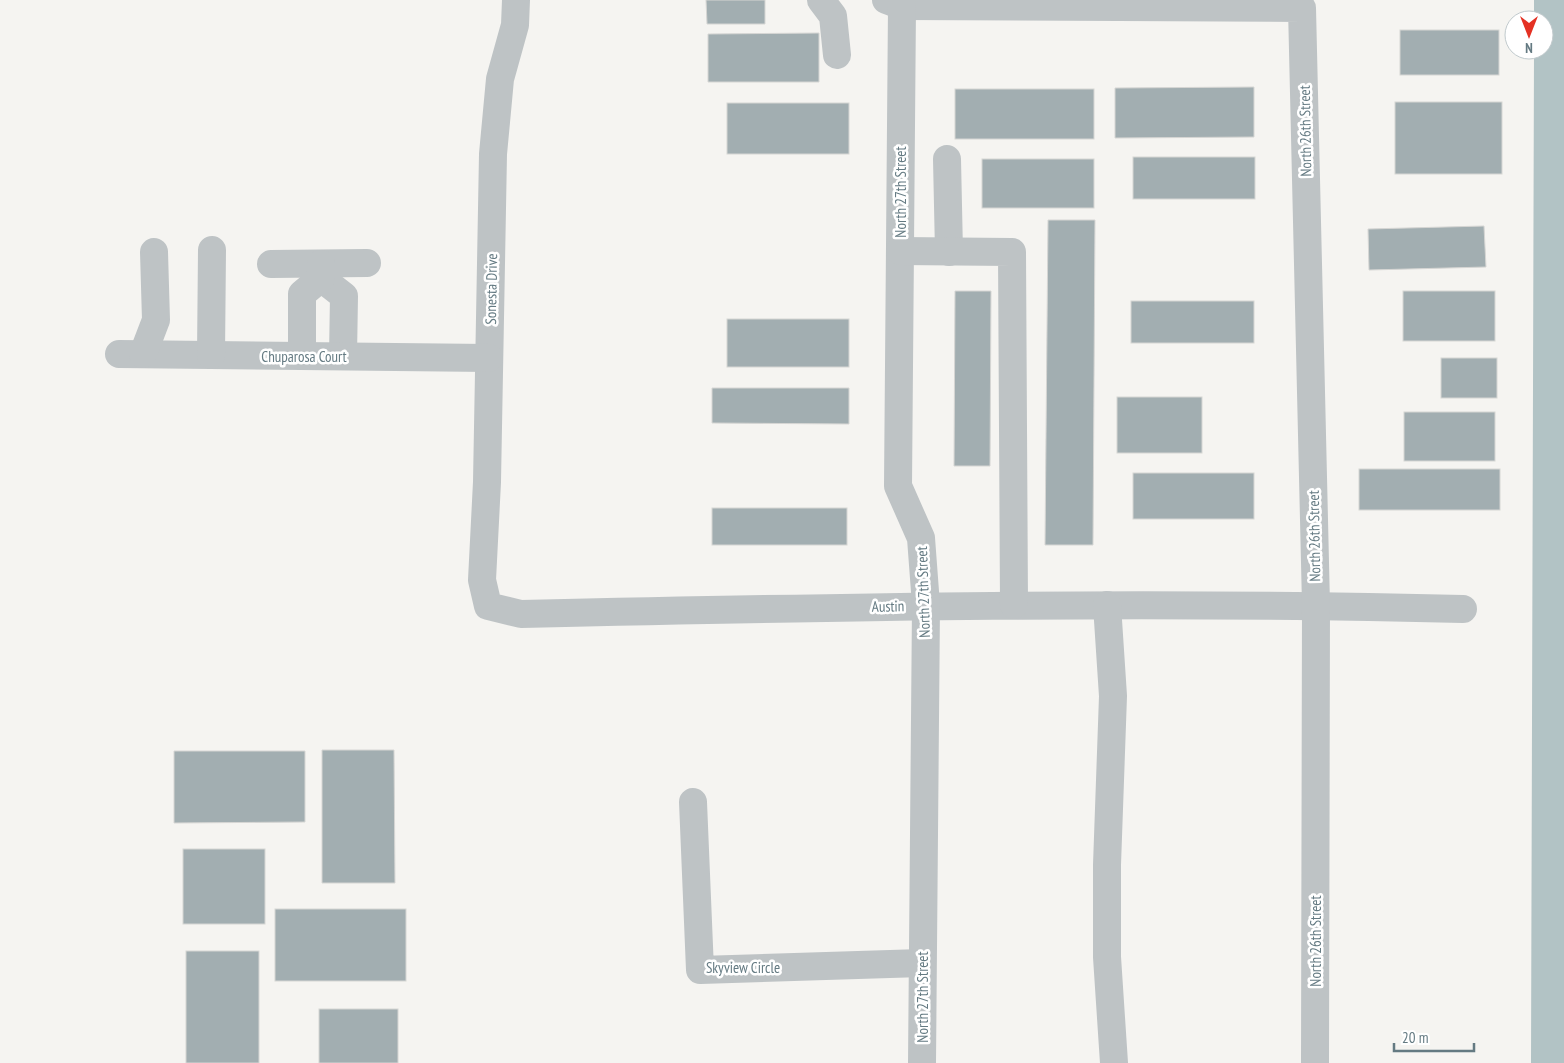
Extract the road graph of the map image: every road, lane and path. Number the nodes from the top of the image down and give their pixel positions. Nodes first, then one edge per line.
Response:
1 (516, 0) edge
2 (822, 0) edge
3 (894, 3) edge
4 (1008, 3) edge
5 (1288, 5) edge
6 (837, 55) dead end
7 (947, 159) dead end
8 (212, 250) dead end
9 (900, 251) junction
10 (154, 252) dead end
11 (949, 252) junction
12 (367, 263) dead end
13 (271, 264) dead end
14 (321, 271) junction
15 (211, 355) junction
16 (302, 356) junction
17 (343, 356) junction
18 (490, 358) junction
19 (482, 580) joint
20 (926, 605) junction
21 (1014, 605) junction
22 (1107, 605) junction
23 (1316, 605) junction
24 (1463, 609) dead end
25 (693, 802) dead end
26 (922, 963) junction
27 (922, 1063) edge
28 (1114, 1063) edge
29 (1315, 1063) edge

1 - 18 street, Sonesta Drive
2 - 6 street
3 - 4 street
3 - 9 street, North 27th Street
4 - 5 street
5 - 23 street, North 26th Street
7 - 11 street
8 - 15 street
9 - 11 street
9 - 20 street, North 27th Street
10 - 15 street, Chuparosa Court
11 - 21 street
12 - 14 street
13 - 14 street
14 - 16 street
14 - 17 street
15 - 16 street, Chuparosa Court
16 - 17 street, Chuparosa Court
17 - 18 street, Chuparosa Court
18 - 19 street, Sonesta Drive
19 - 20 street, Austin
20 - 21 street, Austin
20 - 26 street, North 27th Street
21 - 22 street, Austin
22 - 23 street, Austin
22 - 28 street
23 - 24 street, Austin
23 - 29 street, North 26th Street
25 - 26 street, Skyview Circle
26 - 27 street, North 27th Street

